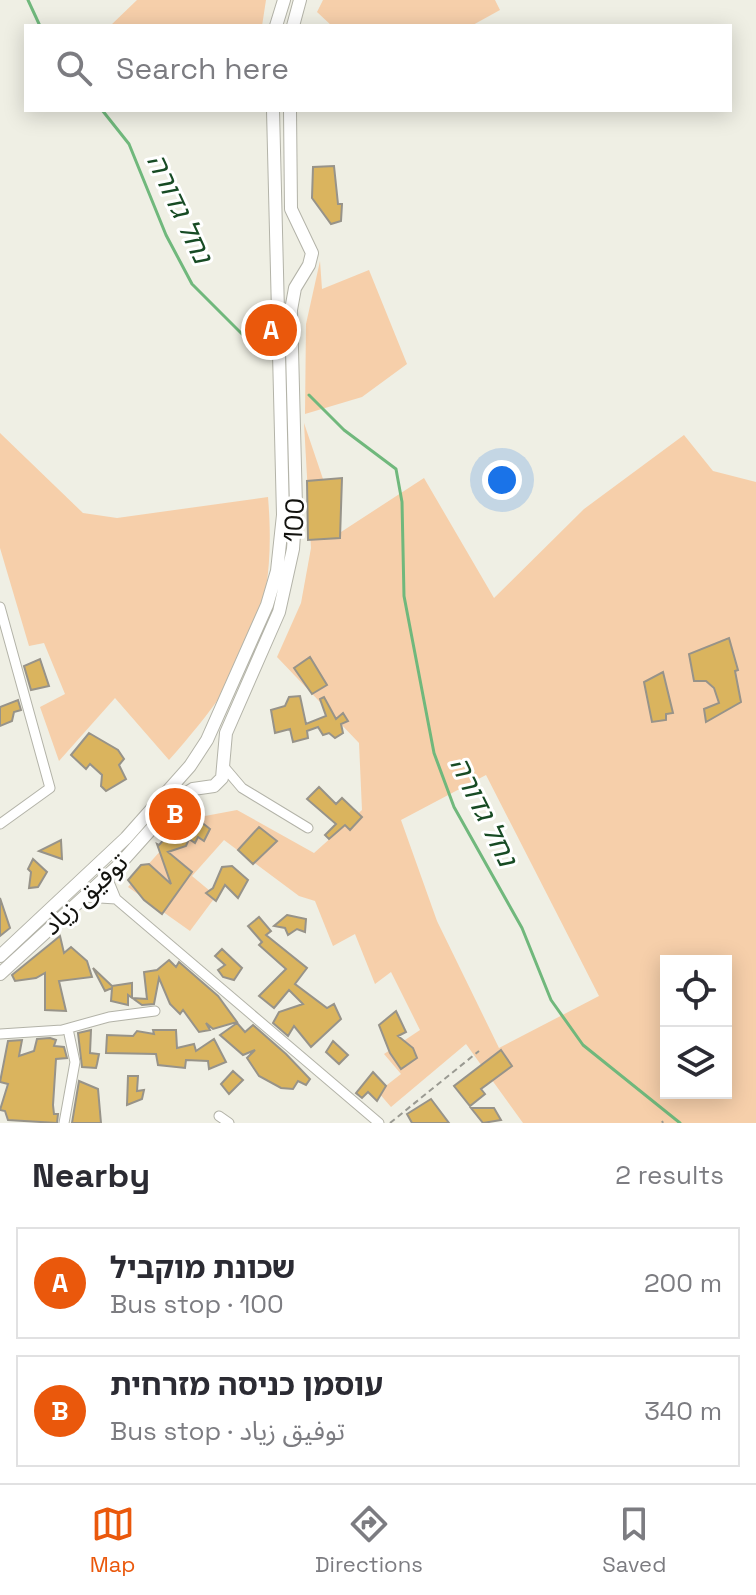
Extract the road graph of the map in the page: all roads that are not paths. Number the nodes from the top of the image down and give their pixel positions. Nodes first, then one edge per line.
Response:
1 (284, 0) edge
2 (300, 0) edge
3 (277, 24) edge
4 (294, 24) edge
5 (273, 112) edge
6 (290, 112) edge
7 (306, 243) junction
8 (277, 246) junction
9 (277, 264) junction
10 (306, 269) junction
11 (0, 607) edge
12 (193, 761) junction
13 (224, 765) junction
14 (209, 786) junction
15 (242, 788) junction
16 (0, 824) edge
17 (308, 828) dead end
18 (112, 872) junction
19 (84, 897) junction
20 (116, 899) junction
21 (0, 956) edge
22 (0, 974) edge
23 (155, 1011) dead end
24 (68, 1029) junction
25 (0, 1034) edge
26 (219, 1116) dead end
27 (64, 1123) edge
28 (229, 1123) edge
29 (379, 1123) edge

1 - 3 main road
2 - 4 main road
5 - 8 main road
6 - 7 main road
7 - 8 main road
7 - 10 main road
8 - 9 main road
9 - 10 main road
9 - 12 main road, 100
10 - 13 main road, 100
11 - 16 street
12 - 13 main road
12 - 14 main road
12 - 21 main road, توفيق زياد
13 - 14 main road
13 - 15 street
14 - 15 street
14 - 18 main road, توفيق زياد
15 - 17 street
18 - 19 main road, توفيق زياد
18 - 20 street
19 - 20 street
19 - 22 main road, توفيق زياد
20 - 29 street
23 - 24 street
24 - 25 street
24 - 27 street
26 - 28 street

